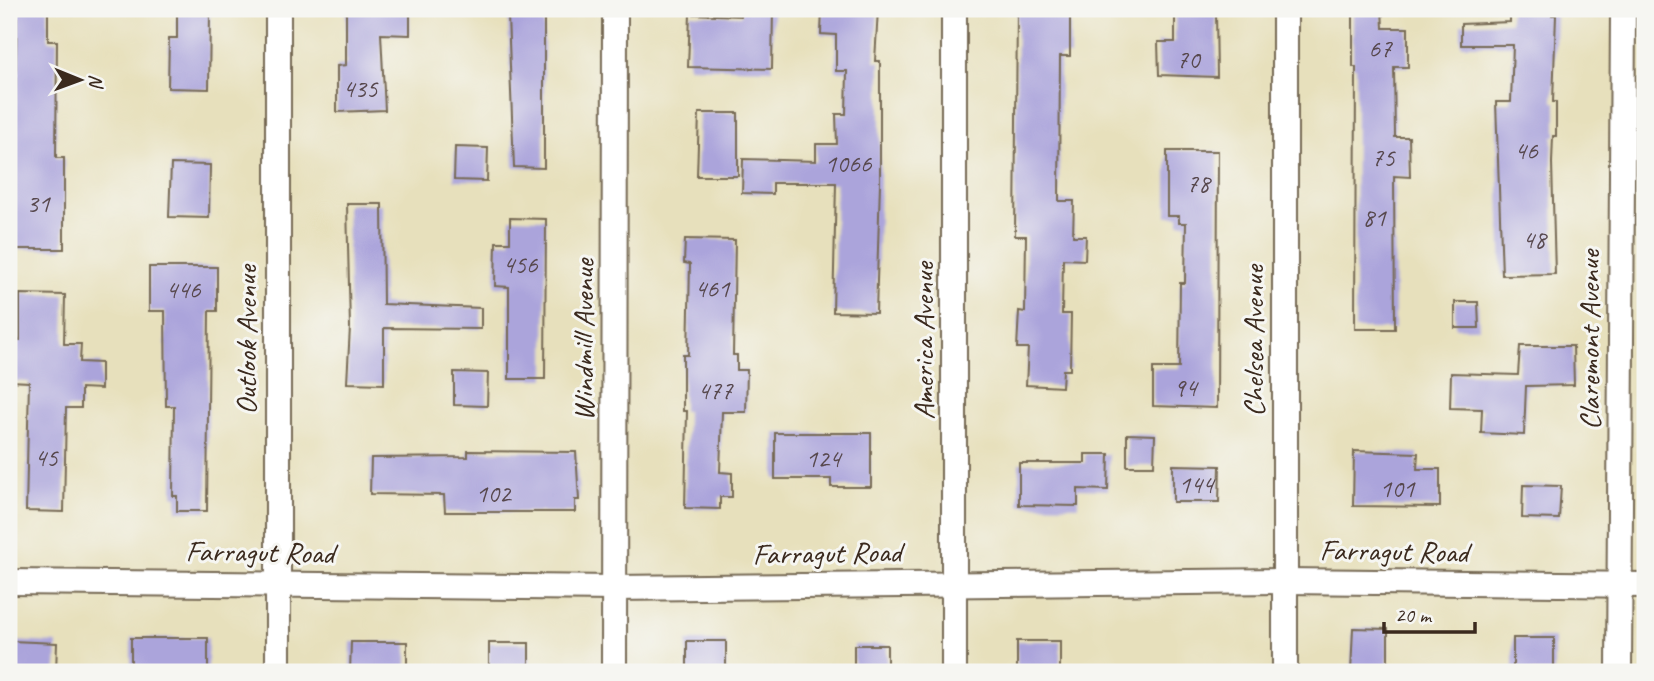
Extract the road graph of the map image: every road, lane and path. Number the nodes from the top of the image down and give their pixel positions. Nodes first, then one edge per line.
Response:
1 (278, 9) edge
2 (615, 9) edge
3 (954, 9) edge
4 (1285, 9) edge
5 (1623, 9) edge
6 (1286, 581) junction
7 (9, 582) edge
8 (955, 583) junction
9 (278, 584) junction
10 (1619, 585) junction
11 (1645, 585) edge
12 (614, 587) junction
13 (278, 672) edge
14 (614, 672) edge
15 (954, 672) edge
16 (1285, 672) edge
17 (1619, 672) edge

1 - 9 street, Outlook Avenue
2 - 12 street, Windmill Avenue
3 - 8 street, America Avenue
4 - 6 street, Chelsea Avenue
5 - 10 street, Claremont Avenue
6 - 8 street, Farragut Road
6 - 10 street, Farragut Road
6 - 16 street, Chelsea Avenue
7 - 9 street, Farragut Road
8 - 12 street, Farragut Road
8 - 15 street, America Avenue
9 - 12 street, Farragut Road
9 - 13 street, Outlook Avenue
10 - 11 street, Farragut Road
10 - 17 street, Claremont Avenue
12 - 14 street, Windmill Avenue

